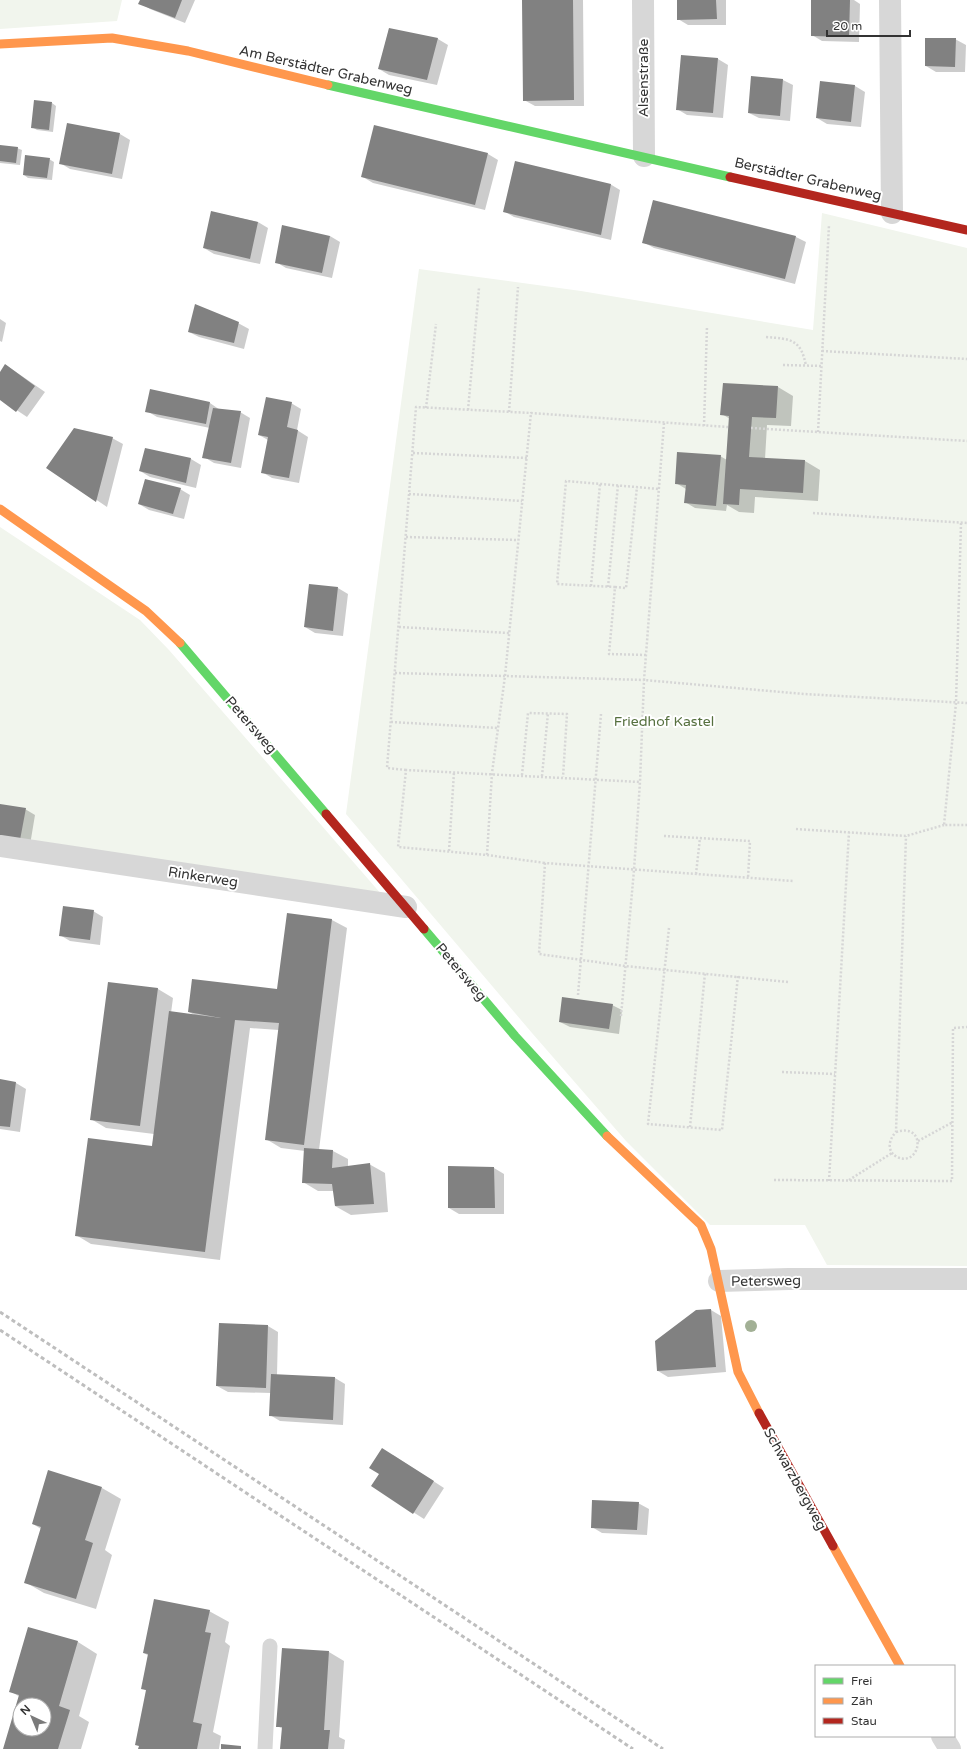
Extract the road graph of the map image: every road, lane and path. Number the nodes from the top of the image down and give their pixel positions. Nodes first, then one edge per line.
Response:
1 (643, 0) edge
2 (890, 0) edge
3 (0, 44) edge
4 (644, 156) junction
5 (831, 198) junction
6 (892, 213) junction
7 (967, 230) edge
8 (518, 287) dead end
9 (479, 288) dead end
10 (436, 324) dead end
11 (707, 326) dead end
12 (766, 337) dead end
13 (822, 351) junction
14 (967, 359) edge
15 (783, 365) dead end
16 (806, 366) junction
17 (822, 366) junction
18 (426, 408) junction
19 (468, 410) junction
20 (509, 412) junction
21 (531, 413) junction
22 (664, 423) junction
23 (704, 426) junction
24 (728, 427) dead end
25 (752, 428) dead end
26 (818, 432) junction
27 (967, 441) edge
28 (413, 453) junction
29 (527, 458) junction
30 (600, 484) junction
31 (618, 485) junction
32 (637, 487) junction
33 (659, 488) junction
34 (409, 494) junction
35 (522, 501) junction
36 (0, 509) edge
37 (813, 514) dead end
38 (961, 523) junction
39 (967, 523) edge
40 (406, 537) junction
41 (518, 540) junction
42 (590, 586) junction
43 (608, 587) junction
44 (615, 587) junction
45 (399, 627) junction
46 (509, 633) junction
47 (646, 655) junction
48 (395, 673) junction
49 (505, 676) junction
50 (644, 680) junction
51 (956, 703) junction
52 (967, 703) edge
53 (548, 713) junction
54 (601, 714) dead end
55 (391, 722) junction
56 (498, 728) junction
57 (406, 770) junction
58 (454, 772) junction
59 (492, 773) junction
60 (522, 775) junction
61 (542, 776) junction
62 (563, 777) junction
63 (596, 779) junction
64 (640, 782) junction
65 (967, 824) edge
66 (944, 825) junction
67 (796, 829) dead end
68 (849, 832) junction
69 (664, 836) dead end
70 (906, 836) junction
71 (700, 838) junction
72 (0, 846) edge
73 (449, 851) junction
74 (487, 855) junction
75 (545, 863) junction
76 (589, 866) junction
77 (634, 870) junction
78 (696, 874) junction
79 (748, 878) junction
80 (793, 882) dead end
81 (406, 907) junction
82 (669, 928) dead end
83 (581, 960) junction
84 (625, 966) junction
85 (664, 969) junction
86 (705, 973) junction
87 (738, 976) junction
88 (788, 982) dead end
89 (578, 995) dead end
90 (621, 1016) dead end
91 (967, 1026) edge
92 (782, 1072) dead end
93 (835, 1074) junction
94 (953, 1122) junction
95 (690, 1127) junction
96 (896, 1132) junction
97 (918, 1141) junction
98 (892, 1153) junction
99 (774, 1180) dead end
100 (829, 1181) junction
101 (849, 1181) junction
102 (967, 1279) edge
103 (719, 1281) junction
104 (270, 1646) dead end
105 (899, 1665) edge
106 (943, 1737) edge
107 (264, 1749) edge
108 (950, 1749) edge

1 - 4 street, Alsenstraße
2 - 6 street
3 - 4 street, Am Berstädter Grabenweg
4 - 5 street, Berstädter Grabenweg
5 - 6 street, Berstädter Grabenweg
5 - 13 path
6 - 7 street, Berstädter Grabenweg
8 - 20 path
9 - 19 path
10 - 18 path
11 - 23 path
12 - 16 path
13 - 14 path
13 - 17 path
15 - 16 path
16 - 17 path
17 - 26 path
18 - 19 path
18 - 28 path
19 - 20 path
20 - 21 path
21 - 22 path
21 - 29 path
22 - 23 path
22 - 33 path
23 - 24 path
25 - 26 path
26 - 27 path
28 - 29 path
28 - 34 path
29 - 35 path
30 - 31 path
30 - 42 path
30 - 42 path
31 - 32 path
31 - 43 path
32 - 33 path
32 - 44 path
33 - 47 path
34 - 35 path
34 - 40 path
35 - 41 path
36 - 81 street, Petersweg
37 - 38 path
38 - 39 path
38 - 51 path
40 - 41 path
40 - 45 path
41 - 46 path
42 - 43 path
43 - 44 path
44 - 47 path
45 - 46 path
45 - 48 path
46 - 49 path
47 - 50 path
48 - 49 path
48 - 55 path
49 - 50 path
49 - 56 path
50 - 51 path
50 - 64 path
51 - 52 path
51 - 66 path
53 - 60 path
53 - 61 path
53 - 62 path
54 - 63 path
55 - 56 path
55 - 57 path
56 - 59 path
57 - 58 path
57 - 73 path
58 - 59 path
58 - 73 path
59 - 60 path
59 - 74 path
60 - 61 path
61 - 62 path
62 - 63 path
63 - 64 path
63 - 76 path
64 - 77 path
65 - 66 path
66 - 70 path
67 - 68 path
68 - 70 path
68 - 93 path
69 - 71 path
70 - 96 path
71 - 78 path
71 - 79 path
72 - 81 street, Rinkerweg
73 - 74 path
74 - 75 path
75 - 76 path
75 - 83 path
76 - 77 path
76 - 83 path
77 - 78 path
77 - 84 path
78 - 79 path
79 - 80 path
81 - 103 street, Petersweg
82 - 85 path
83 - 84 path
83 - 89 path
84 - 85 path
84 - 90 path
85 - 86 path
85 - 95 path
86 - 87 path
86 - 95 path
87 - 88 path
87 - 95 path
91 - 94 path
92 - 93 path
93 - 100 path
94 - 97 path
94 - 101 path
96 - 97 path
96 - 98 path
97 - 98 path
98 - 101 path
99 - 100 path
100 - 101 path
102 - 103 street, Petersweg
103 - 105 street, Schwarzbergweg
104 - 107 lane
106 - 108 street

